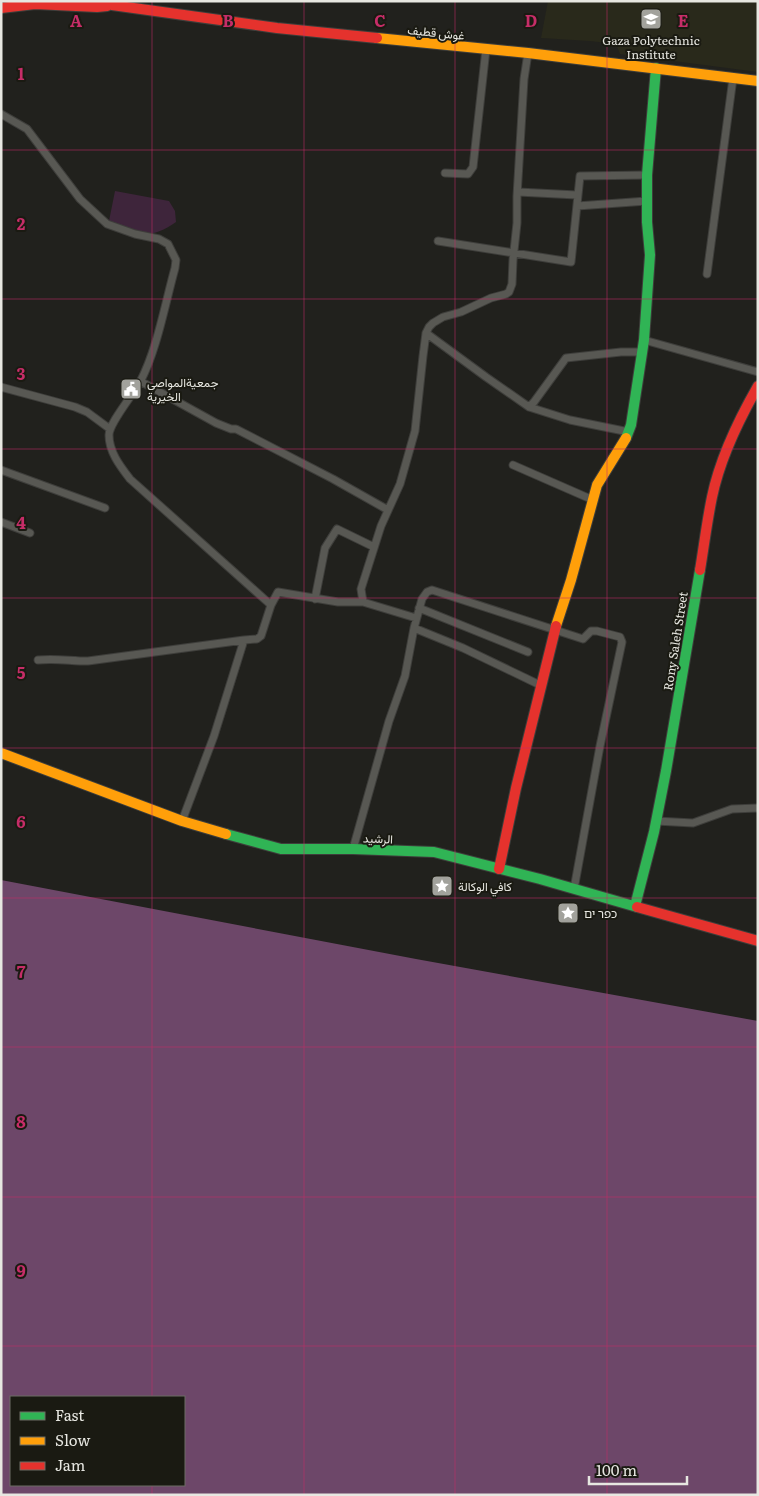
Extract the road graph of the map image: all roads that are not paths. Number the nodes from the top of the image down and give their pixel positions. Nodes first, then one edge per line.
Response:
1 (4, 1) edge
2 (100, 1) edge
3 (112, 6) junction
4 (1, 7) edge
5 (486, 49) junction
6 (528, 54) junction
7 (656, 68) junction
8 (733, 78) junction
9 (758, 81) edge
10 (1, 114) edge
11 (445, 172) dead end
12 (647, 175) junction
13 (518, 192) junction
14 (577, 195) junction
15 (647, 202) junction
16 (578, 206) junction
17 (438, 241) dead end
18 (515, 254) junction
19 (707, 274) dead end
20 (426, 333) junction
21 (644, 340) junction
22 (642, 352) junction
23 (758, 372) edge
24 (140, 381) junction
25 (758, 386) edge
26 (1, 387) edge
27 (529, 407) junction
28 (110, 429) junction
29 (629, 432) junction
30 (513, 465) dead end
31 (1, 470) edge
32 (593, 500) junction
33 (105, 508) dead end
34 (388, 510) junction
35 (1, 522) edge
36 (30, 533) dead end
37 (374, 547) junction
38 (315, 599) junction
39 (363, 602) junction
40 (271, 605) junction
41 (419, 608) junction
42 (416, 618) junction
43 (414, 628) junction
44 (555, 629) junction
45 (244, 640) junction
46 (528, 652) dead end
47 (38, 660) dead end
48 (540, 685) junction
49 (1, 753) edge
50 (758, 808) edge
51 (182, 821) junction
52 (656, 821) junction
53 (353, 849) junction
54 (499, 870) junction
55 (574, 889) junction
56 (635, 906) junction
57 (757, 939) edge

1 - 4 main road
2 - 3 main road, غوش قطيف
3 - 4 main road, غوش قطيف
3 - 5 main road, غوش قطيف
5 - 6 main road, غوش قطيف
5 - 11 street
6 - 7 main road, غوش قطيف
6 - 13 street
7 - 8 main road, غوش قطيف
7 - 12 main road
8 - 9 main road, غوش قطيف
8 - 19 street
10 - 24 street
12 - 14 street
12 - 15 main road
13 - 14 street
13 - 18 street
14 - 16 street
15 - 16 street
15 - 21 main road
16 - 18 street
17 - 18 street
18 - 20 street
20 - 27 street
20 - 34 street
21 - 22 main road
21 - 23 street
22 - 27 street
22 - 29 main road
24 - 28 street
24 - 34 street
25 - 52 main road, Rony Saleh Street
26 - 28 street
27 - 29 street
28 - 40 street
29 - 32 main road
30 - 32 street
31 - 33 street
32 - 44 main road
34 - 37 street
35 - 36 street
37 - 38 street
37 - 39 street
38 - 39 street
38 - 40 street
39 - 42 street
40 - 45 street
41 - 42 street
41 - 44 street
41 - 46 street
42 - 43 street
43 - 48 street
43 - 53 street
44 - 48 main road
44 - 55 street
45 - 47 street
45 - 51 street
48 - 54 main road
49 - 51 main road, الرشيد
50 - 52 street
51 - 53 main road, الرشيد
52 - 56 main road, Rony Saleh Street
53 - 54 main road, الرشيد
54 - 55 main road, الرشيد
55 - 56 main road, الرشيد
56 - 57 main road, الرشيد

